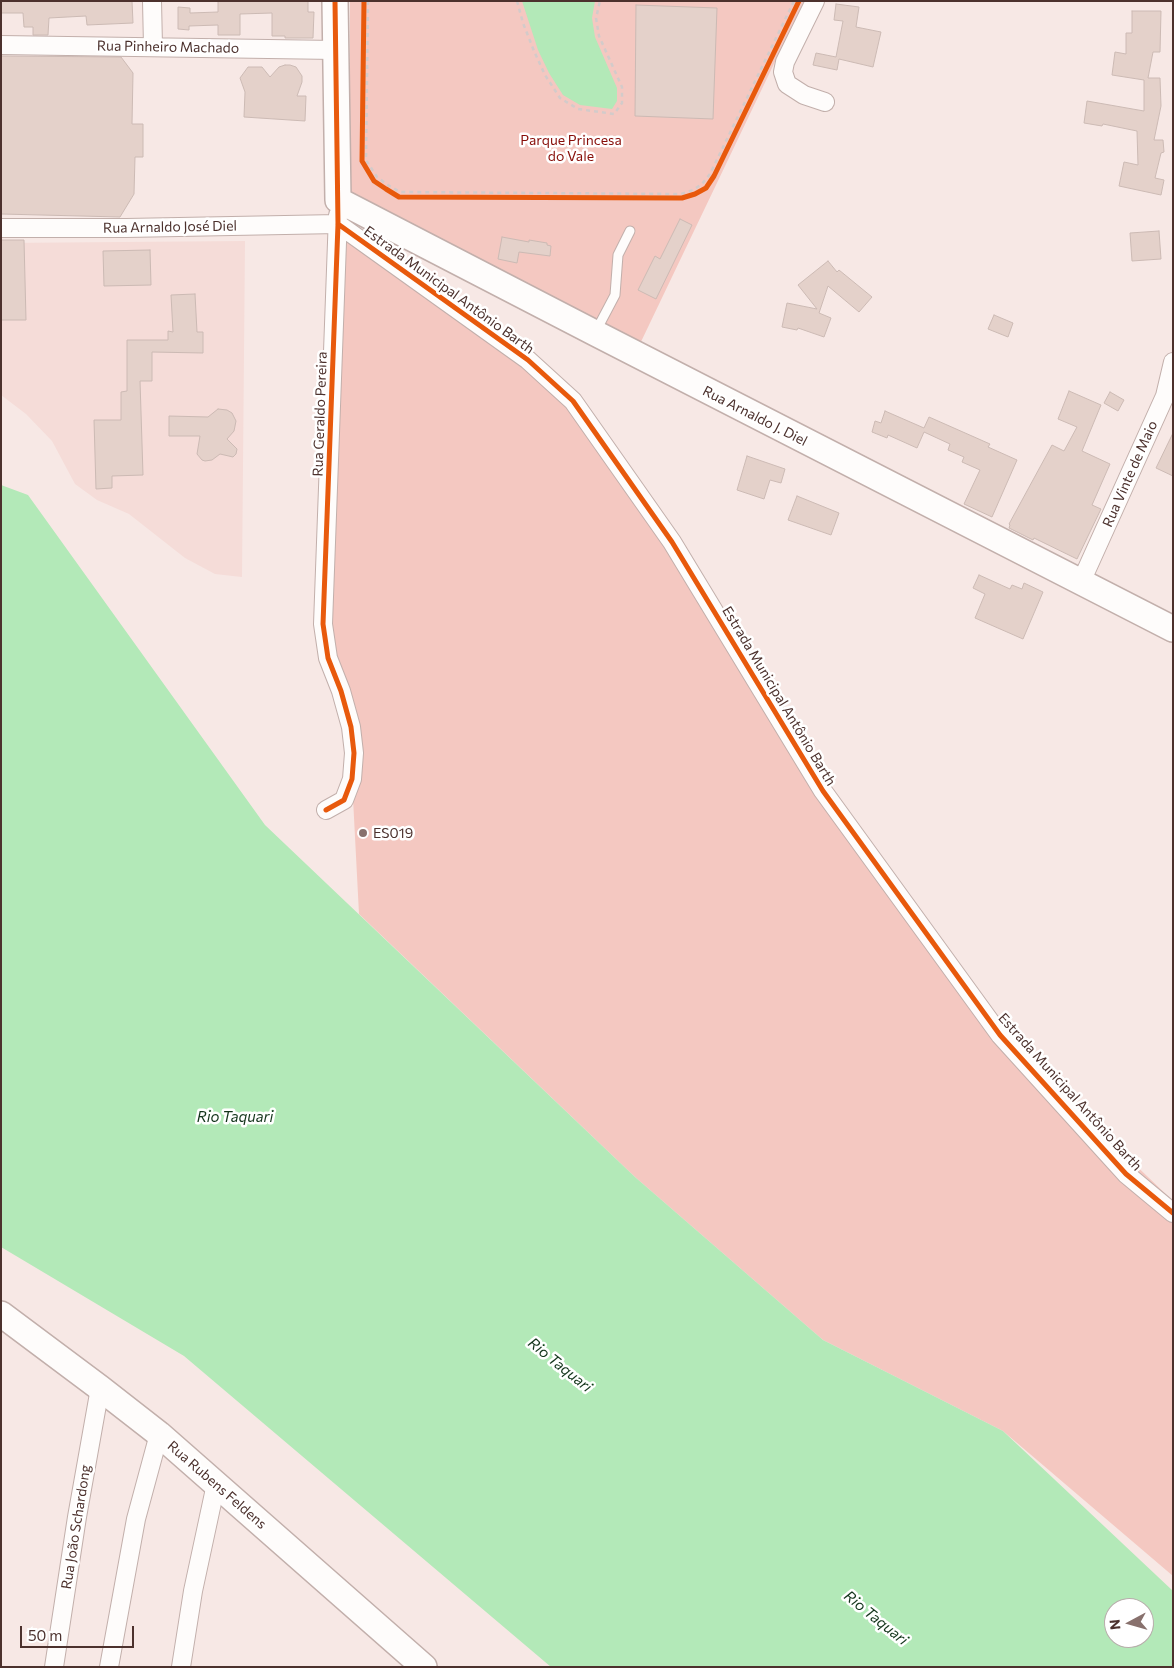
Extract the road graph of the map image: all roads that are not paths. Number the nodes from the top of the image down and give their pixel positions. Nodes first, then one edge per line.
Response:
1 (152, 1) edge
2 (335, 1) edge
3 (815, 1) edge
4 (1, 45) edge
5 (153, 46) junction
6 (336, 50) junction
7 (825, 102) dead end
8 (338, 212) junction
9 (1, 228) edge
10 (630, 231) dead end
11 (594, 333) junction
12 (1173, 362) edge
13 (1080, 582) junction
14 (1173, 629) edge
15 (326, 810) dead end
16 (1173, 1213) edge
17 (1, 1314) edge
18 (100, 1388) junction
19 (159, 1434) junction
20 (216, 1484) junction
21 (54, 1667) edge
22 (109, 1667) edge
23 (181, 1667) edge
24 (424, 1667) edge

1 - 5 street
2 - 6 street, Rua Geraldo Pereira
3 - 7 street
4 - 5 street, Rua Pinheiro Machado
5 - 6 street, Rua Pinheiro Machado
6 - 8 street, Rua Geraldo Pereira
8 - 9 street, Rua Arnaldo José Diel
8 - 11 street, Rua Arnaldo J. Diel
8 - 15 street, Rua Geraldo Pereira
8 - 16 street, Estrada Municipal Antônio Barth
10 - 11 lane
11 - 13 street, Rua Arnaldo J. Diel
12 - 13 street, Rua Vinte de Maio
13 - 14 street, Rua Arnaldo J. Diel
17 - 18 street, Rua Rubens Feldens
18 - 19 street, Rua Rubens Feldens
18 - 21 street, Rua João Schardong
19 - 20 street, Rua Rubens Feldens
19 - 22 street
20 - 23 street
20 - 24 street, Rua Rubens Feldens

